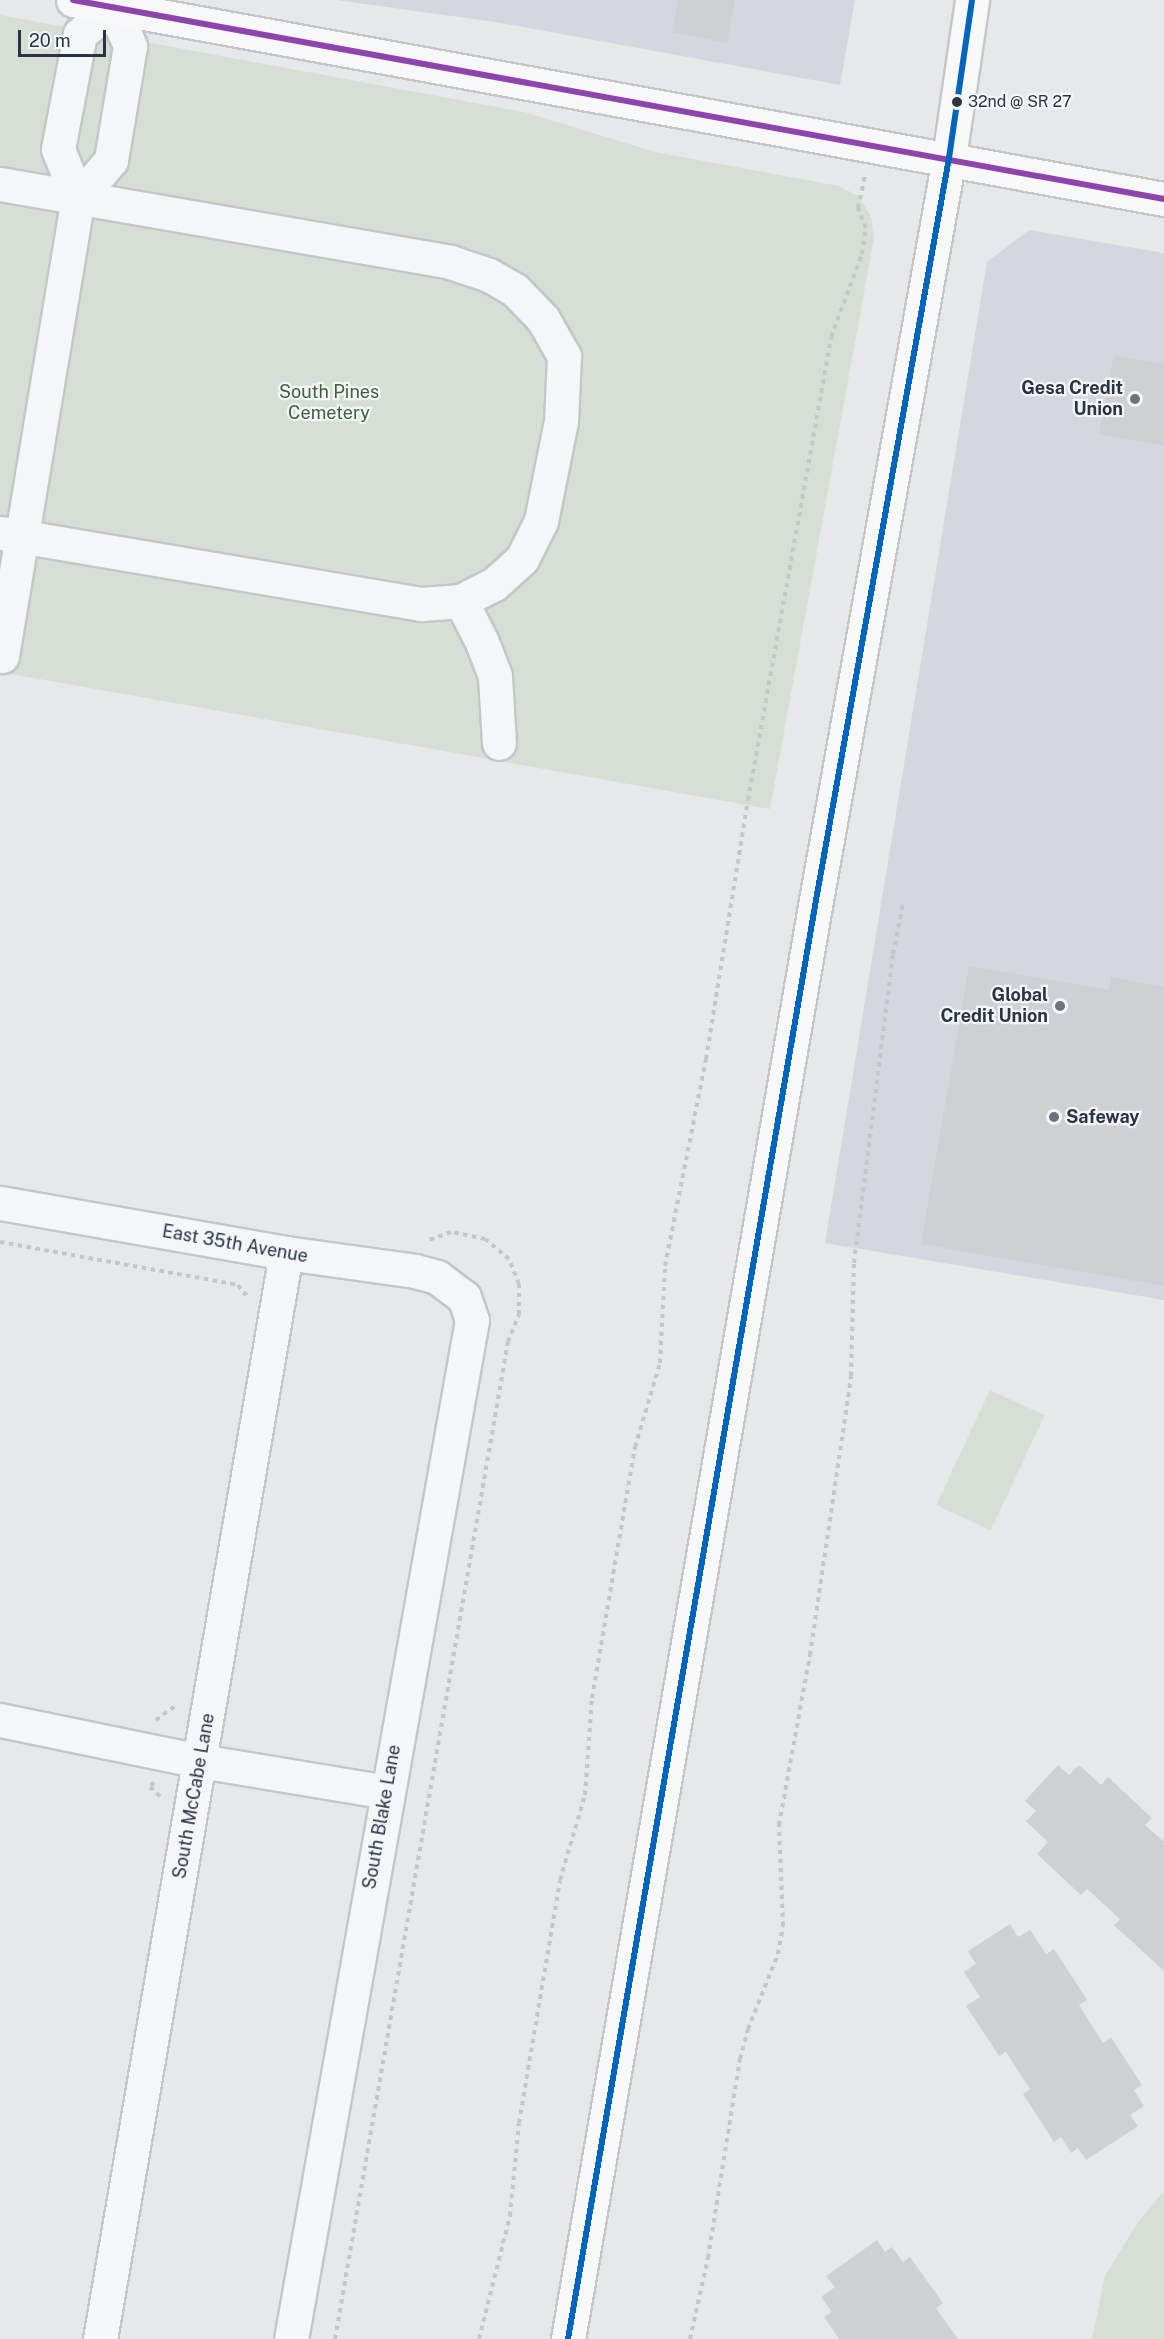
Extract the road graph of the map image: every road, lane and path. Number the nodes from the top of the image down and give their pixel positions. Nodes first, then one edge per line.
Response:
1 (73, 0) edge
2 (972, 0) edge
3 (113, 7) junction
4 (870, 144) junction
5 (949, 158) junction
6 (0, 184) edge
7 (78, 199) junction
8 (1164, 199) edge
9 (11, 535) edge
10 (461, 601) junction
11 (2, 656) dead end
12 (499, 743) dead end
13 (903, 904) dead end
14 (0, 1203) edge
15 (0, 1242) edge
16 (418, 1242) dead end
17 (286, 1253) junction
18 (248, 1297) dead end
19 (464, 1297) joint
20 (179, 1704) dead end
21 (0, 1720) edge
22 (153, 1722) dead end
23 (200, 1761) junction
24 (387, 1792) junction
25 (100, 2339) edge
26 (291, 2339) edge
27 (335, 2339) edge
28 (479, 2339) edge
29 (568, 2339) edge
30 (690, 2339) edge

1 - 3 main road
2 - 5 main road
3 - 4 main road
3 - 7 street
3 - 7 street
4 - 5 main road
4 - 28 path
5 - 8 main road
5 - 29 main road
6 - 7 street
7 - 9 street
7 - 10 street
9 - 10 street
9 - 11 street
10 - 12 street
13 - 30 path
14 - 17 street, East 35th Avenue
15 - 18 path
16 - 27 path
17 - 19 street, East 35th Avenue
17 - 23 street, South McCabe Lane
19 - 24 street, South Blake Lane
20 - 22 path
21 - 23 street
23 - 24 street
23 - 25 street, South McCabe Lane
24 - 26 street, South Blake Lane

